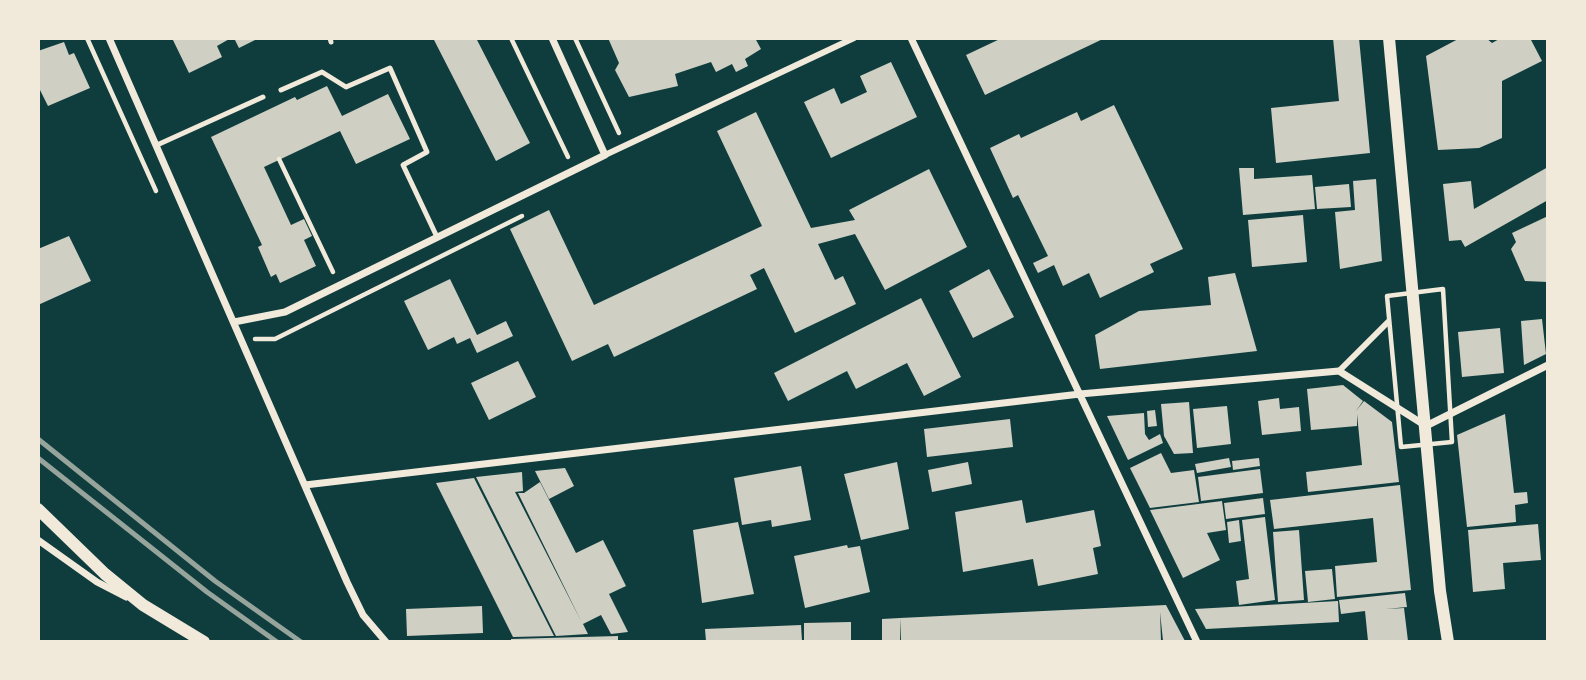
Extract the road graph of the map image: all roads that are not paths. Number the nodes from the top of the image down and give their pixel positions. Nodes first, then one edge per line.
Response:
1 (109, 38) edge
2 (552, 38) edge
3 (854, 38) edge
4 (911, 38) edge
5 (1389, 38) edge
6 (281, 90) dead end
7 (263, 97) dead end
8 (157, 145) junction
9 (606, 155) junction
10 (437, 237) junction
11 (234, 322) junction
12 (1388, 322) dead end
13 (1548, 365) edge
14 (1339, 371) junction
15 (1080, 394) junction
16 (1426, 426) junction
17 (305, 485) junction
18 (38, 509) edge
19 (38, 540) edge
20 (143, 605) junction
21 (204, 642) edge
22 (386, 642) edge
23 (1197, 642) edge
24 (1448, 642) edge

1 - 8 street
2 - 9 street
3 - 9 street
4 - 15 street
5 - 16 street
6 - 10 lane
7 - 8 lane
8 - 11 street
9 - 10 street
10 - 11 street
11 - 17 street
12 - 14 street
13 - 16 street
14 - 15 street
14 - 16 street
15 - 17 street
15 - 23 street
16 - 24 street
17 - 22 street
18 - 20 street
19 - 20 street
20 - 21 street

